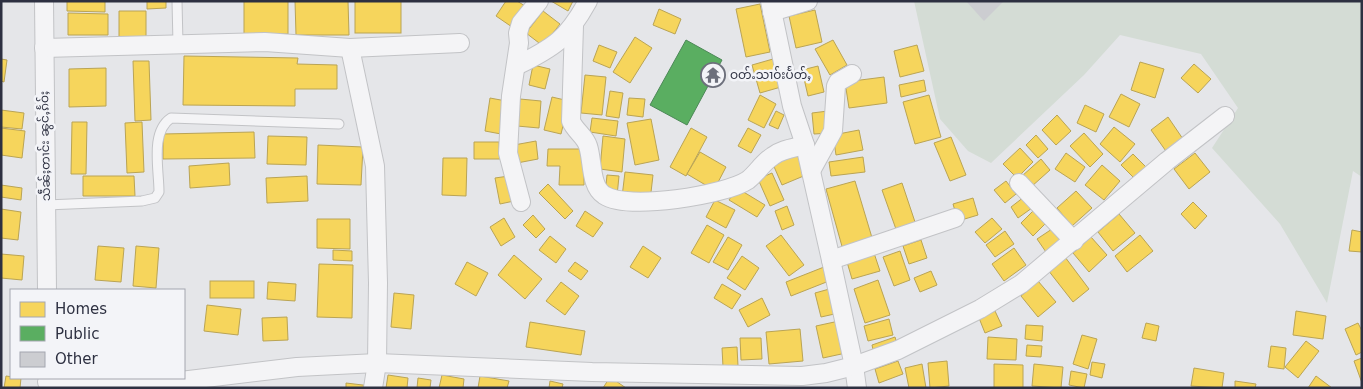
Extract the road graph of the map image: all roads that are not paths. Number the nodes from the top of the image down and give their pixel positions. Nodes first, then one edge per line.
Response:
1 (44, 1) edge
2 (177, 1) edge
3 (540, 1) edge
4 (588, 1) edge
5 (808, 1) edge
6 (771, 6) edge
7 (574, 26) junction
8 (460, 43) dead end
9 (178, 44) junction
10 (44, 48) junction
11 (350, 48) junction
12 (516, 66) junction
13 (852, 74) dead end
14 (1225, 116) dead end
15 (339, 124) dead end
16 (805, 145) junction
17 (811, 171) junction
18 (1019, 183) dead end
19 (521, 202) dead end
20 (46, 205) junction
21 (954, 218) dead end
22 (1074, 241) junction
23 (831, 260) junction
24 (46, 289) edge
25 (377, 363) junction
26 (854, 366) junction
27 (47, 382) edge
28 (373, 388) edge
29 (857, 388) edge

1 - 10 street, သဵၼ်ႈတၢင်း ၼွင်ႇၵႅဝ်ႈ
2 - 9 lane
3 - 12 street
4 - 7 street
5 - 6 street
6 - 16 street
7 - 12 street
7 - 16 street
8 - 11 street
9 - 10 street
9 - 11 street
10 - 20 street, သဵၼ်ႈတၢင်း ၼွင်ႇၵႅဝ်ႈ
11 - 25 street
12 - 19 street
13 - 17 street
14 - 22 street
15 - 20 lane
16 - 17 street
17 - 23 street
18 - 22 street
20 - 24 street, သဵၼ်ႈတၢင်း ၼွင်ႇၵႅဝ်ႈ
21 - 23 street
22 - 26 street
23 - 26 street
25 - 26 street
25 - 27 street
25 - 28 street
26 - 29 street

